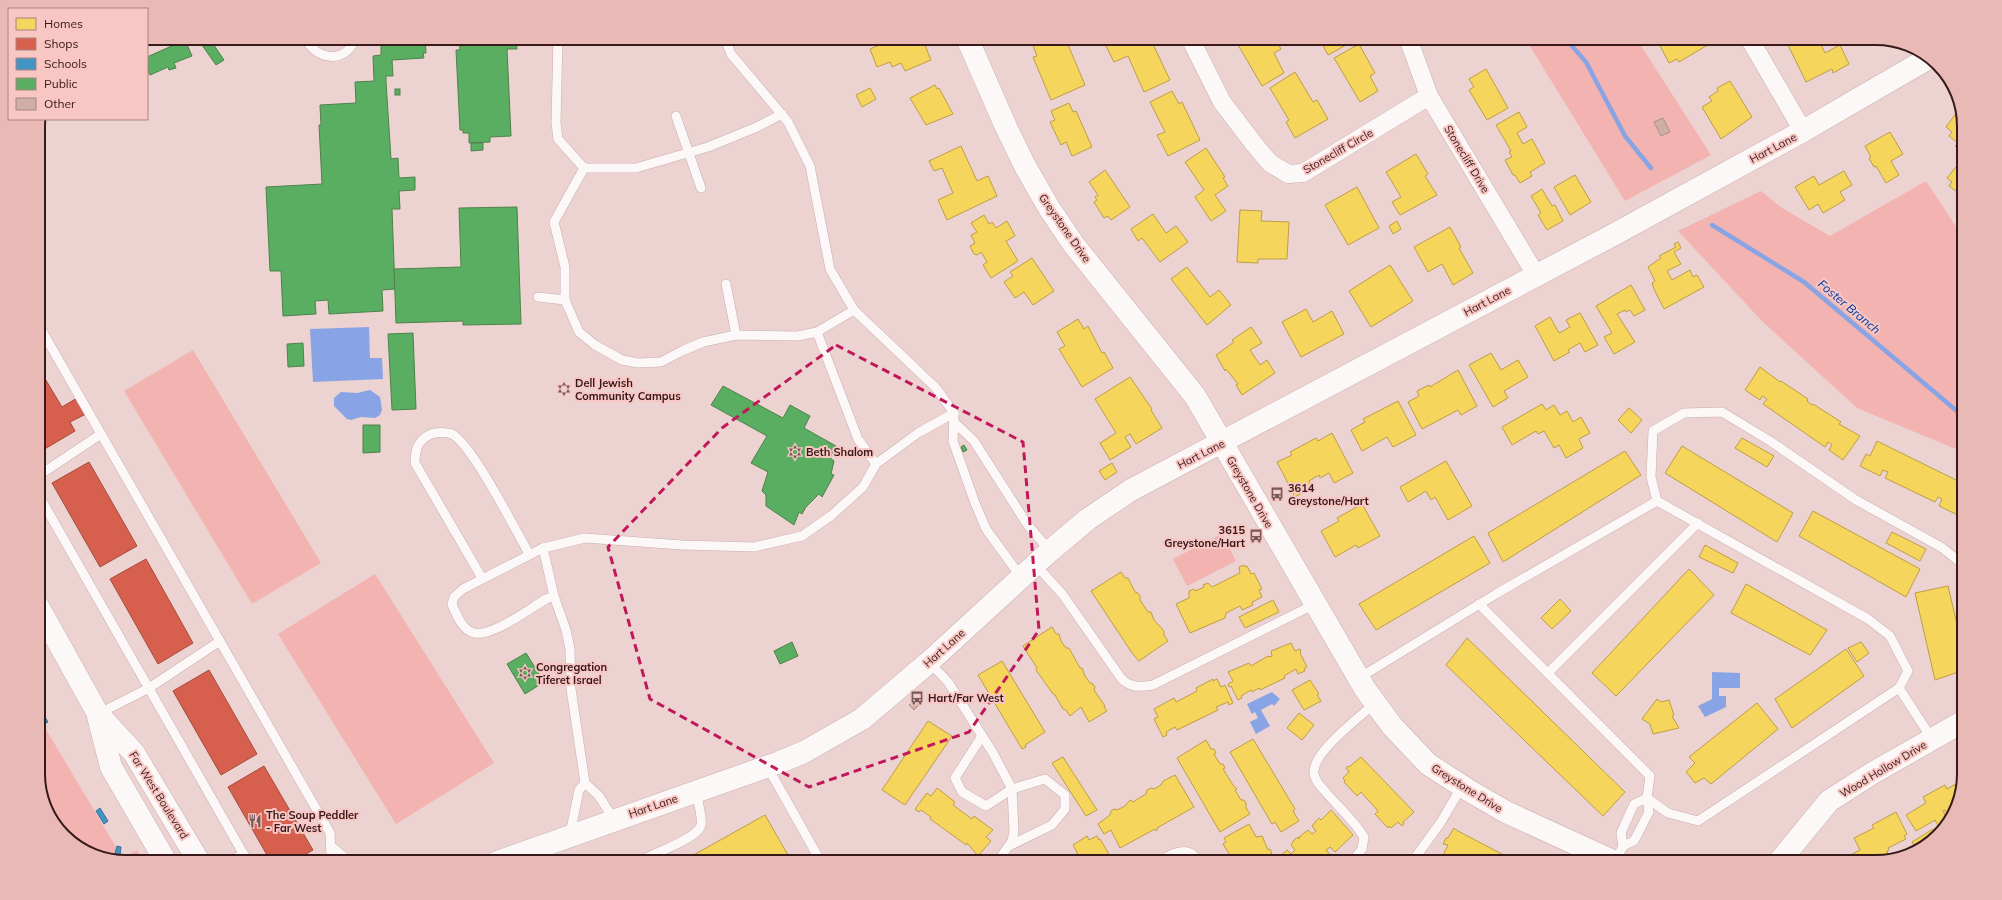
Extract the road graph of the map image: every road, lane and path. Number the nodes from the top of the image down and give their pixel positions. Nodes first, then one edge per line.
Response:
1 (311, 45) edge
2 (352, 45) edge
3 (558, 45) edge
4 (728, 45) edge
5 (971, 45) edge
6 (1194, 45) edge
7 (1411, 45) edge
8 (1753, 45) edge
9 (1923, 61) edge
10 (1429, 96) junction
11 (782, 114) junction
12 (676, 116) dead end
13 (1803, 132) junction
14 (689, 152) junction
15 (584, 168) junction
16 (701, 188) dead end
17 (1536, 275) junction
18 (726, 284) dead end
19 (538, 297) dead end
20 (565, 300) junction
21 (854, 310) junction
22 (817, 332) junction
23 (736, 335) junction
24 (45, 336) edge
25 (954, 412) junction
26 (955, 424) junction
27 (101, 434) junction
28 (1222, 443) junction
29 (876, 464) junction
30 (45, 471) edge
31 (1657, 501) junction
32 (45, 506) edge
33 (1698, 523) junction
34 (543, 548) junction
35 (529, 554) junction
36 (1957, 560) edge
37 (1035, 564) junction
38 (482, 578) junction
39 (554, 596) junction
40 (1315, 604) junction
41 (1479, 604) junction
42 (45, 619) edge
43 (220, 641) junction
44 (929, 662) junction
45 (1548, 673) junction
46 (1358, 679) junction
47 (149, 688) junction
48 (1899, 688) junction
49 (1375, 704) junction
50 (98, 714) junction
51 (1957, 725) edge
52 (982, 736) junction
53 (1932, 739) junction
54 (767, 766) junction
55 (585, 783) junction
56 (1462, 786) junction
57 (1012, 789) junction
58 (696, 792) junction
59 (1647, 798) junction
60 (614, 820) junction
61 (569, 836) junction
62 (330, 846) junction
63 (1009, 846) junction
64 (244, 854) edge
65 (162, 855) edge
66 (195, 855) edge
67 (331, 855) edge
68 (341, 855) edge
69 (516, 855) edge
70 (652, 855) edge
71 (817, 855) edge
72 (1002, 855) edge
73 (1171, 855) edge
74 (1194, 855) edge
75 (1358, 855) edge
76 (1417, 855) edge
77 (1585, 855) edge
78 (1618, 855) edge
79 (1620, 855) edge
80 (1785, 855) edge

1 - 2 lane
3 - 15 lane
4 - 11 lane
5 - 28 street, Greystone Drive
6 - 10 street, Stonecliff Circle
7 - 10 street, Stonecliff Drive
8 - 13 street
9 - 13 street, Hart Lane
10 - 17 street, Stonecliff Drive
11 - 14 lane
11 - 21 lane
12 - 14 lane
13 - 17 street, Hart Lane
14 - 15 lane
14 - 16 lane
15 - 20 lane
17 - 28 street, Hart Lane
18 - 23 lane
19 - 20 lane
20 - 23 lane
21 - 22 lane
21 - 25 lane
22 - 23 lane
22 - 29 lane
24 - 27 lane
25 - 26 lane
25 - 29 lane
26 - 37 lane
26 - 37 lane
27 - 30 lane
27 - 43 lane
28 - 37 street, Hart Lane
28 - 40 street, Greystone Drive
29 - 34 lane
31 - 33 lane
31 - 36 lane
31 - 41 lane
32 - 47 lane
33 - 45 lane
33 - 48 lane
34 - 35 lane
34 - 39 lane
35 - 38 lane
35 - 38 lane
37 - 40 lane
37 - 44 street, Hart Lane
38 - 39 lane
39 - 55 lane
40 - 46 street, Greystone Drive
41 - 45 lane
41 - 46 lane
42 - 50 street, Far West Boulevard
43 - 47 lane
43 - 62 lane
44 - 52 lane
44 - 54 street, Hart Lane
45 - 59 lane
46 - 49 street, Greystone Drive
47 - 50 lane
47 - 64 lane
48 - 53 lane
48 - 59 lane
49 - 56 street, Greystone Drive
49 - 75 lane
50 - 65 street, Far West Boulevard
50 - 66 street, Far West Boulevard
51 - 53 street, Wood Hollow Drive
52 - 57 lane
52 - 57 lane
53 - 80 street, Wood Hollow Drive
54 - 58 street, Hart Lane
54 - 71 lane
55 - 60 lane
55 - 61 lane
56 - 76 lane
56 - 77 street, Greystone Drive
57 - 63 lane
57 - 63 lane
58 - 60 street, Hart Lane
58 - 70 lane
59 - 78 lane
59 - 79 lane
60 - 61 street, Hart Lane
61 - 69 street, Hart Lane
62 - 67 lane
62 - 68 lane
63 - 72 lane
73 - 74 lane

